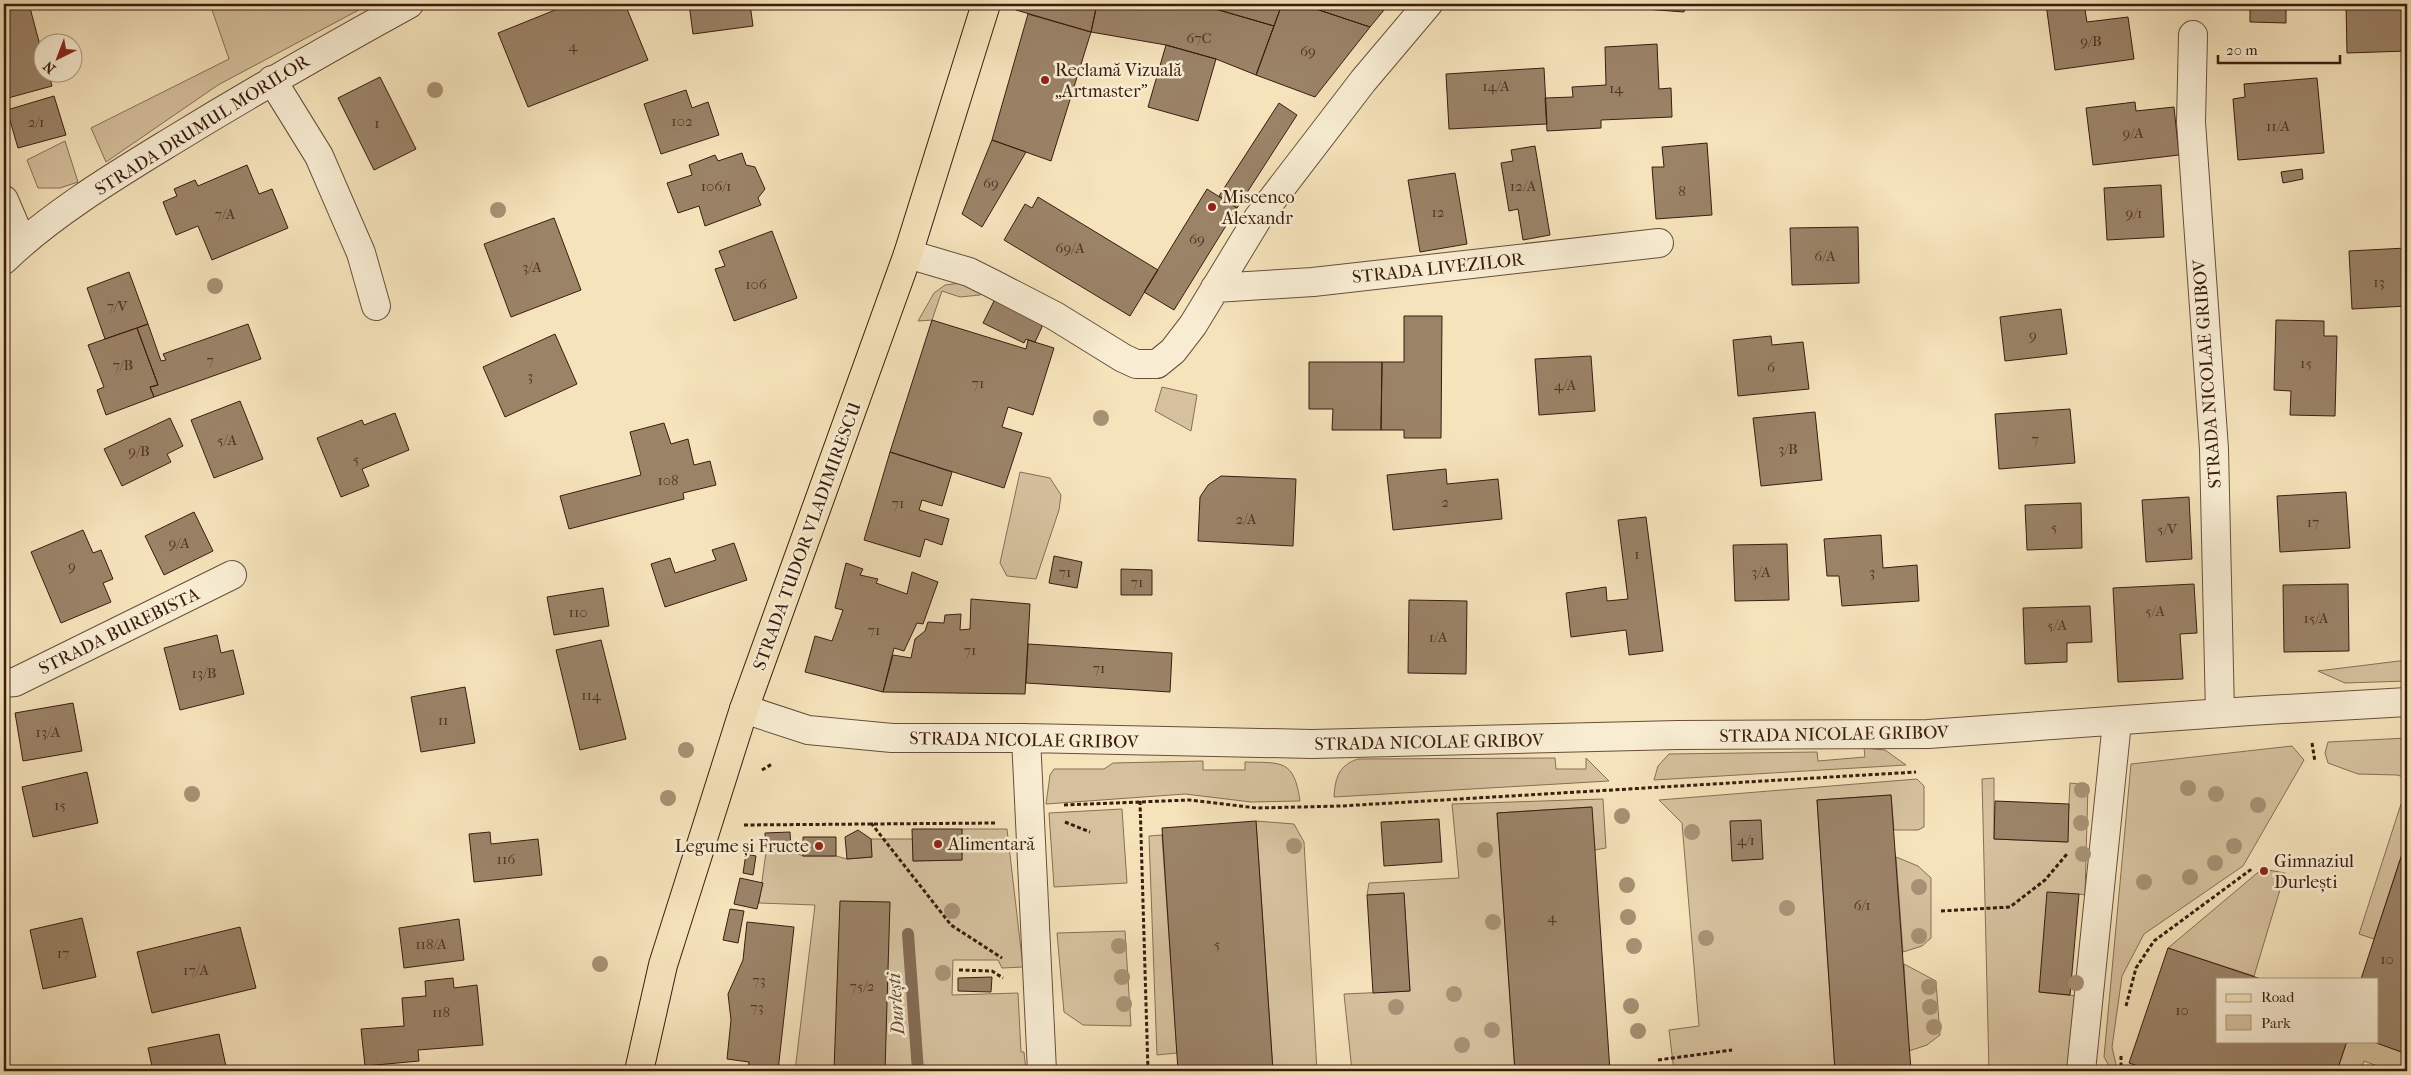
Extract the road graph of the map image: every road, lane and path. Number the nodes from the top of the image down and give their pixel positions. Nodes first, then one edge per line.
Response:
1 (409, 4) edge
2 (986, 4) edge
3 (1428, 4) edge
4 (2193, 35) dead end
5 (272, 80) junction
6 (4, 200) edge
7 (1659, 243) dead end
8 (13, 251) edge
9 (908, 254) junction
10 (1215, 288) junction
11 (376, 306) dead end
12 (232, 575) dead end
13 (4, 683) edge
14 (2407, 702) edge
15 (744, 709) junction
16 (2220, 713) junction
17 (2117, 722) junction
18 (2311, 733) dead end
19 (1026, 738) junction
20 (2315, 762) dead end
21 (1705, 784) dead end
22 (1140, 801) junction
23 (1030, 816) junction
24 (871, 823) junction
25 (741, 825) dead end
26 (2068, 853) dead end
27 (2252, 868) dead end
28 (1941, 911) dead end
29 (959, 970) dead end
30 (1038, 982) junction
31 (2124, 1010) dead end
32 (2120, 1046) dead end
33 (1732, 1050) dead end
34 (1658, 1060) dead end
35 (639, 1071) edge
36 (1042, 1071) edge
37 (1148, 1071) edge
38 (2081, 1071) edge
39 (2137, 1071) edge

1 - 5 street, STRADA DRUMUL MORILOR
2 - 9 main road, STRADA TUDOR VLADIMIRESCU
3 - 10 street
4 - 16 street, STRADA NICOLAE GRIBOV
5 - 8 street, STRADA DRUMUL MORILOR
5 - 11 street
6 - 8 street
7 - 10 street, STRADA LIVEZILOR
9 - 10 street
9 - 15 main road, STRADA TUDOR VLADIMIRESCU
12 - 13 street, STRADA BUREBISTA
14 - 16 street, STRADA NICOLAE GRIBOV
15 - 19 street, STRADA NICOLAE GRIBOV
15 - 35 main road, STRADA TUDOR VLADIMIRESCU
16 - 17 street, STRADA NICOLAE GRIBOV
17 - 19 street, STRADA NICOLAE GRIBOV
17 - 38 street
18 - 20 path
19 - 23 street
21 - 22 path
22 - 23 path
22 - 37 path
23 - 24 path
23 - 30 street
24 - 25 path
24 - 30 path
26 - 28 path
27 - 31 path
29 - 30 path
30 - 36 street
32 - 39 path
33 - 34 path

